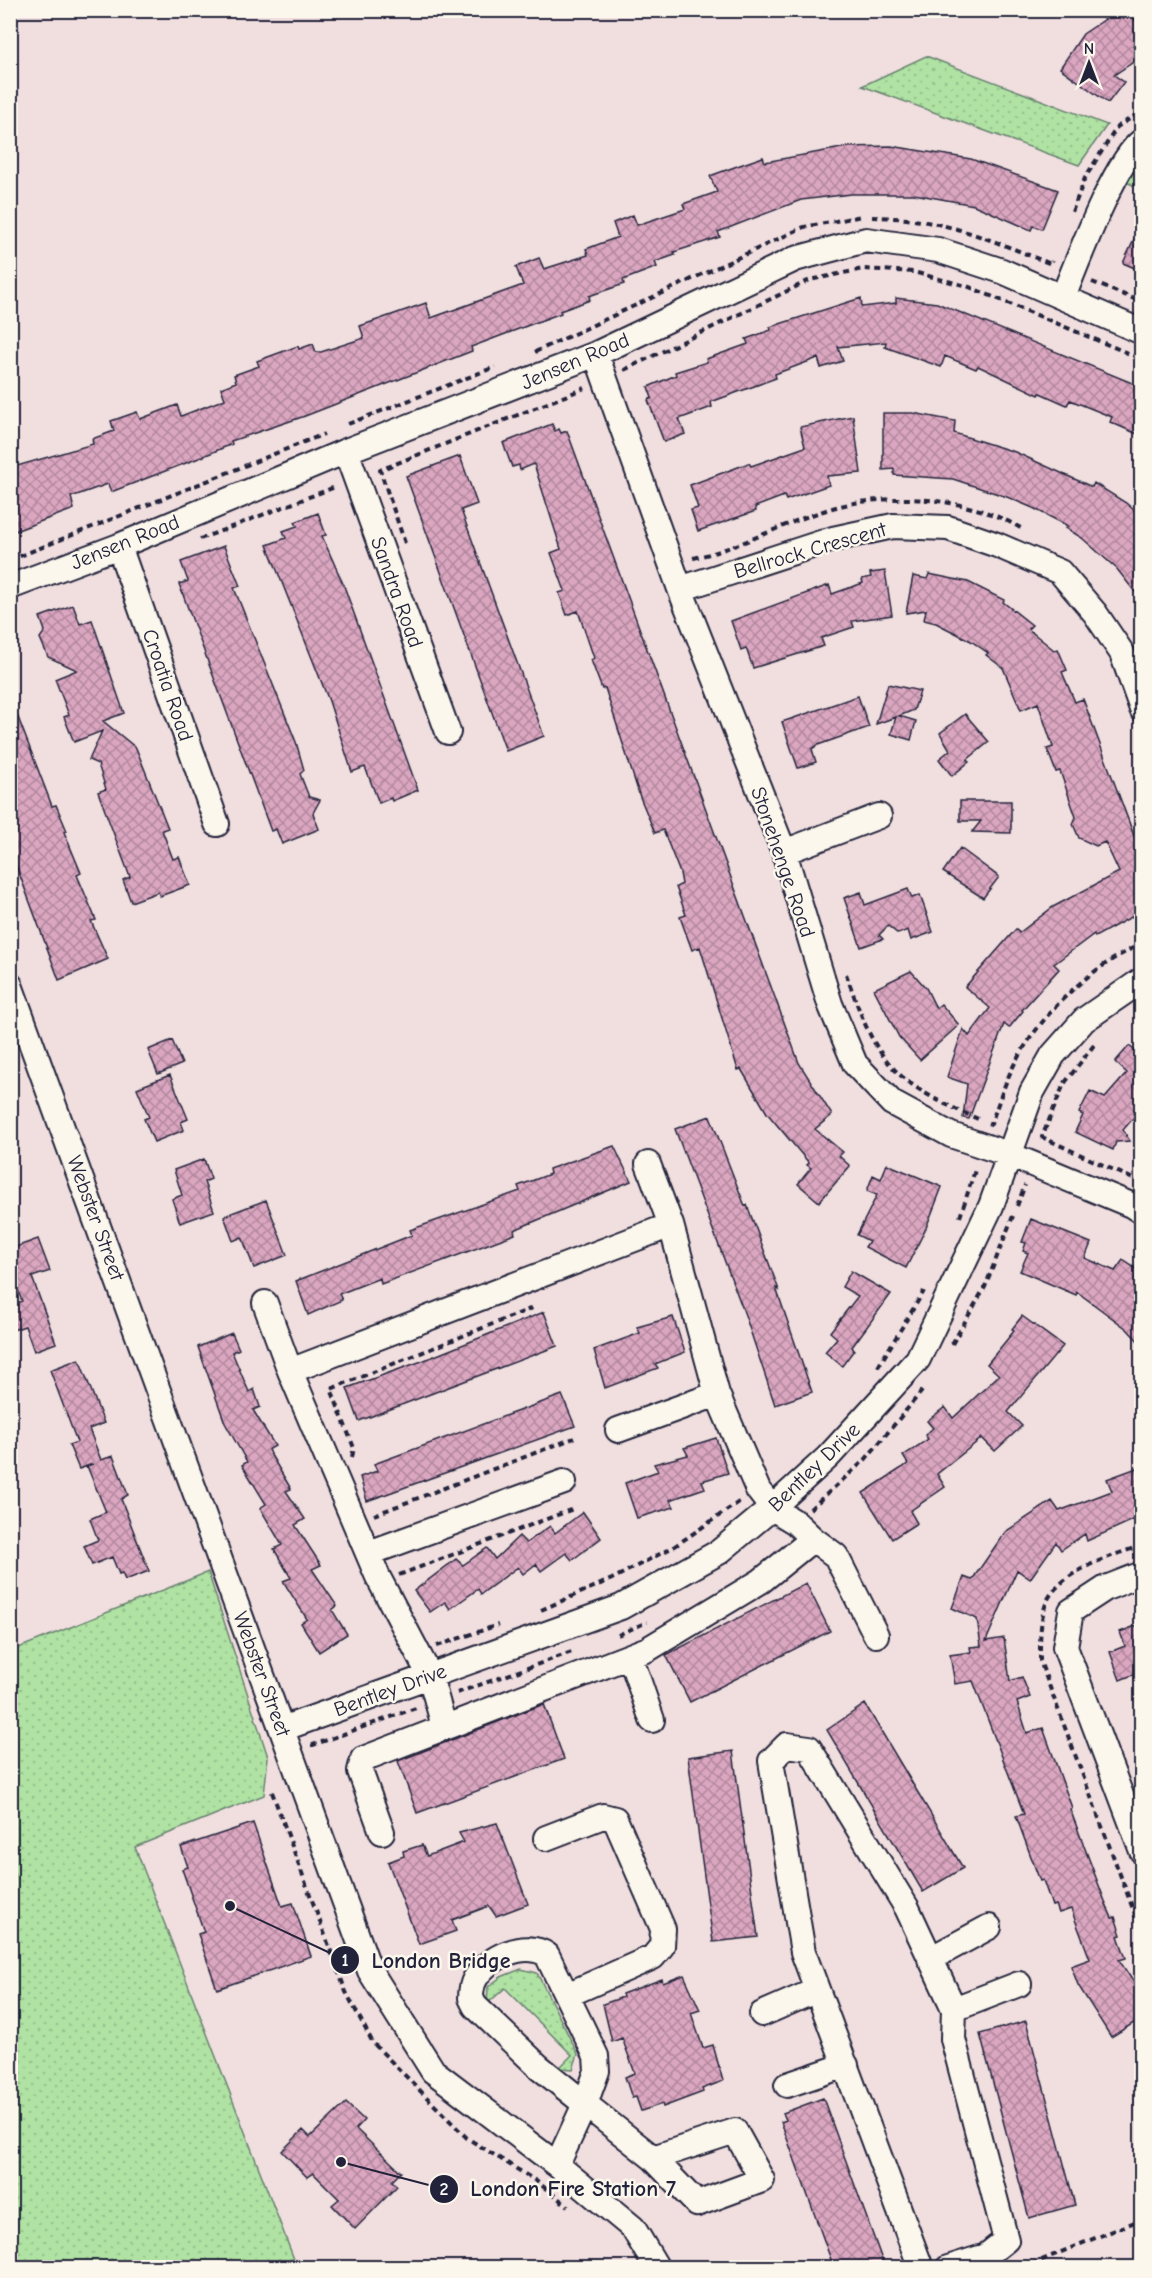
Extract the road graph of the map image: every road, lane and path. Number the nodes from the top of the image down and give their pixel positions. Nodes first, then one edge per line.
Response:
1 (1142, 141) edge
2 (1087, 280) dead end
3 (1062, 297) junction
4 (1142, 302) edge
5 (1142, 332) edge
6 (596, 354) junction
7 (1142, 359) edge
8 (628, 380) dead end
9 (586, 387) dead end
10 (346, 451) junction
11 (339, 485) dead end
12 (195, 540) dead end
13 (119, 546) junction
14 (407, 547) dead end
15 (689, 547) dead end
16 (693, 558) dead end
17 (10, 587) edge
18 (680, 589) junction
19 (1142, 709) edge
20 (448, 732) dead end
21 (879, 816) dead end
22 (217, 824) dead end
23 (784, 852) junction
24 (1142, 944) edge
25 (844, 968) dead end
26 (1142, 980) edge
27 (10, 985) edge
28 (1100, 1038) dead end
29 (983, 1146) junction
30 (1008, 1154) junction
31 (648, 1164) dead end
32 (1142, 1183) edge
33 (1142, 1212) edge
34 (957, 1224) dead end
35 (671, 1225) junction
36 (925, 1288) dead end
37 (264, 1303) dead end
38 (535, 1307) dead end
39 (290, 1371) junction
40 (873, 1374) dead end
41 (717, 1394) junction
42 (618, 1430) dead end
43 (574, 1438) dead end
44 (349, 1467) dead end
45 (564, 1482) dead end
46 (765, 1499) junction
47 (573, 1509) dead end
48 (369, 1513) dead end
49 (813, 1539) junction
50 (369, 1553) junction
51 (1142, 1574) edge
52 (390, 1579) dead end
53 (538, 1611) dead end
54 (504, 1623) dead end
55 (876, 1635) dead end
56 (430, 1637) dead end
57 (630, 1656) junction
58 (430, 1676) junction
59 (652, 1720) dead end
60 (444, 1726) junction
61 (282, 1729) junction
62 (272, 1791) dead end
63 (382, 1832) dead end
64 (546, 1838) dead end
65 (1141, 1849) edge
66 (989, 1927) dead end
67 (930, 1959) junction
68 (1019, 1984) dead end
69 (817, 1990) junction
70 (567, 1995) junction
71 (954, 2009) junction
72 (762, 2014) dead end
73 (846, 2065) junction
74 (787, 2085) dead end
75 (585, 2104) junction
76 (654, 2158) dead end
77 (557, 2165) junction
78 (573, 2209) dead end
79 (1142, 2219) edge
80 (988, 2262) edge
81 (657, 2268) edge
82 (921, 2268) edge
83 (948, 2268) edge
84 (1022, 2268) edge

1 - 3 street
2 - 4 path
3 - 5 street, Jensen Road
3 - 6 street, Jensen Road
6 - 10 street, Jensen Road
6 - 18 street, Stonehenge Road
7 - 8 path
9 - 14 path
10 - 13 street, Jensen Road
10 - 20 street, Sandra Road
11 - 12 path
13 - 17 street, Jensen Road
13 - 22 street, Croatia Road
15 - 16 path
18 - 19 street, Bellrock Crescent
18 - 23 street, Stonehenge Road
21 - 23 street
23 - 29 street, Stonehenge Road
24 - 25 path
26 - 30 street, Bentley Drive
27 - 61 street, Webster Street
28 - 32 path
29 - 30 street, Stonehenge Road
29 - 34 path
30 - 33 street, Stonehenge Road
30 - 46 street, Bentley Drive
31 - 35 street
35 - 39 street
35 - 41 street
36 - 40 path
37 - 39 street
38 - 44 path
39 - 50 street
41 - 42 street
41 - 46 street
43 - 48 path
45 - 50 street
46 - 49 street
46 - 53 path
46 - 58 street, Bentley Drive
47 - 52 path
49 - 55 street
49 - 57 street
50 - 58 street
51 - 65 street
54 - 56 path
57 - 59 street
57 - 60 street
58 - 60 street
58 - 61 street, Bentley Drive
60 - 63 street
61 - 77 street, Webster Street
62 - 78 path
64 - 70 street
66 - 67 street
67 - 69 street
67 - 71 street
68 - 71 street
69 - 72 street
69 - 73 street
70 - 75 street
70 - 75 street
71 - 80 street
73 - 74 street
73 - 82 street
75 - 76 street
75 - 77 street
77 - 81 street, Webster Street
79 - 84 path
80 - 83 street

